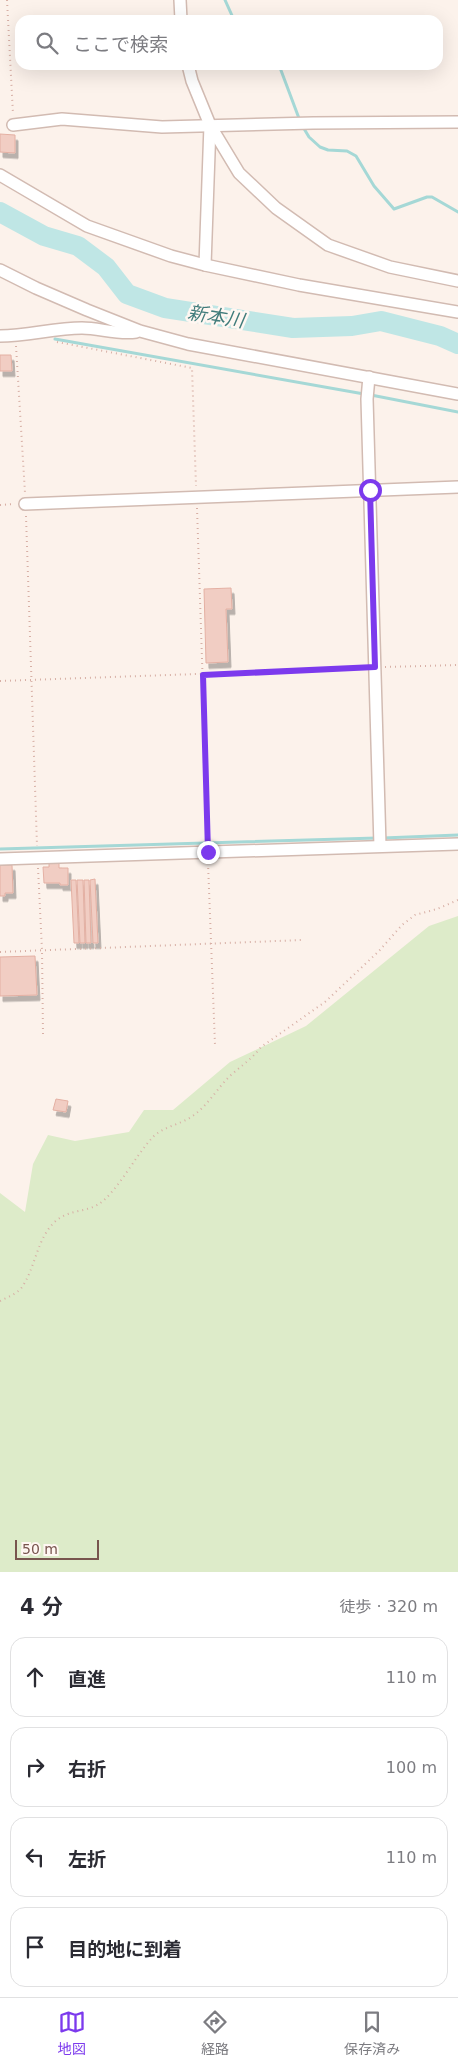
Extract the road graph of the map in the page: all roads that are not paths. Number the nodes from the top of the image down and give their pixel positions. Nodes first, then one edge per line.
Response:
1 (180, 0) edge
2 (181, 15) edge
3 (189, 70) edge
4 (458, 122) edge
5 (14, 125) road end
6 (210, 125) junction
7 (0, 174) edge
8 (205, 266) junction
9 (0, 270) edge
10 (458, 281) edge
11 (458, 312) edge
12 (140, 330) junction
13 (0, 336) edge
14 (369, 377) junction
15 (458, 394) edge
16 (458, 488) edge
17 (370, 490) junction
18 (25, 504) road end
19 (458, 844) edge
20 (380, 846) junction
21 (0, 859) edge

1 - 2 street
3 - 6 street
4 - 6 street
5 - 6 street
6 - 8 street
6 - 10 street
7 - 8 street
8 - 11 street
9 - 12 street
12 - 13 street
12 - 14 street
14 - 15 street
14 - 17 street
16 - 17 street
17 - 18 street
17 - 20 street
19 - 20 street
20 - 21 street

